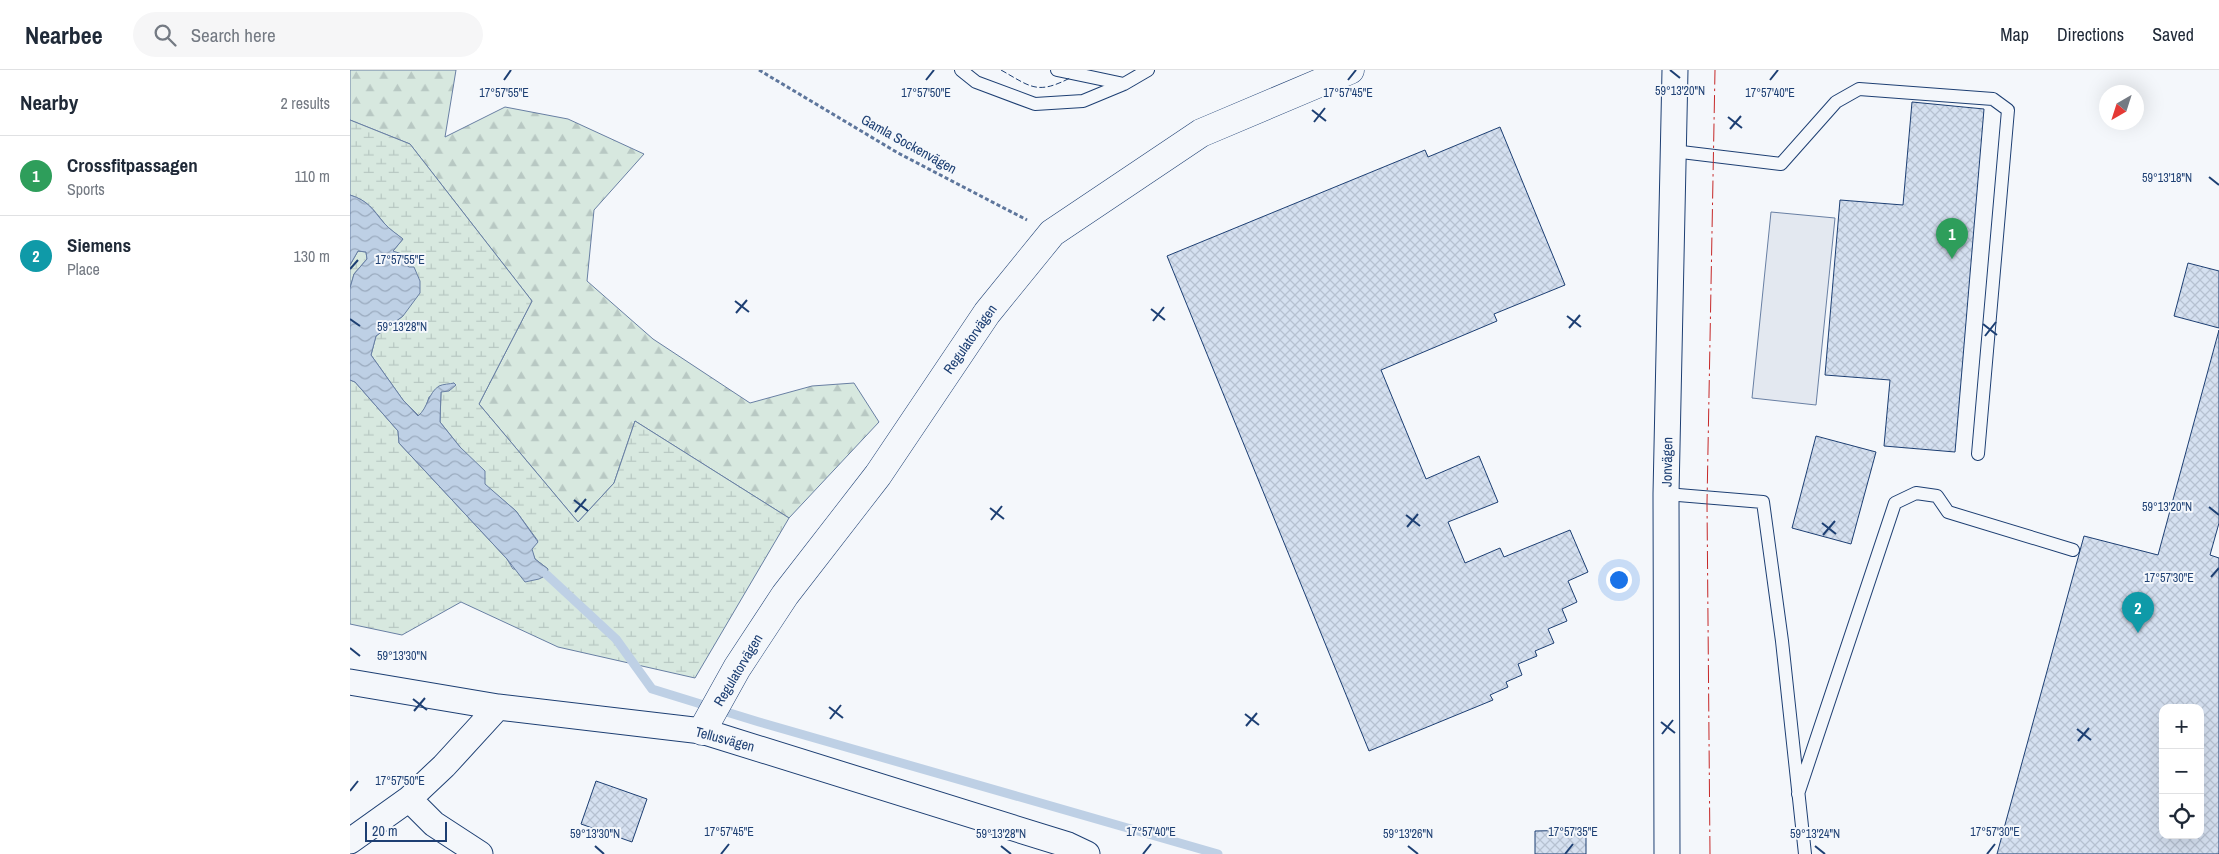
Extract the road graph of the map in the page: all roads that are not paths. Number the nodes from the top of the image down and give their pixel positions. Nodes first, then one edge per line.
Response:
1 (961, 70) edge
2 (1057, 70) edge
3 (1148, 70) edge
4 (1350, 70) edge
5 (1675, 70) edge
6 (1124, 84) junction
7 (1673, 151) junction
8 (1978, 454) dead end
9 (1666, 494) junction
10 (2073, 550) dead end
11 (350, 682) edge
12 (498, 707) junction
13 (705, 726) junction
14 (1798, 794) junction
15 (409, 799) junction
16 (350, 841) edge
17 (480, 854) edge
18 (1088, 854) edge
19 (1667, 854) edge
20 (1805, 854) edge

1 - 6 lane
2 - 6 lane
3 - 6 lane
4 - 13 street, Regulatorvägen
5 - 7 street, Jonvägen
7 - 8 lane
7 - 9 street, Jonvägen
9 - 14 lane
9 - 19 street, Jonvägen
10 - 14 lane
11 - 12 street, Tellusvägen
12 - 13 street, Tellusvägen
12 - 15 street
13 - 18 street, Tellusvägen
14 - 20 lane
15 - 16 street
15 - 17 street

